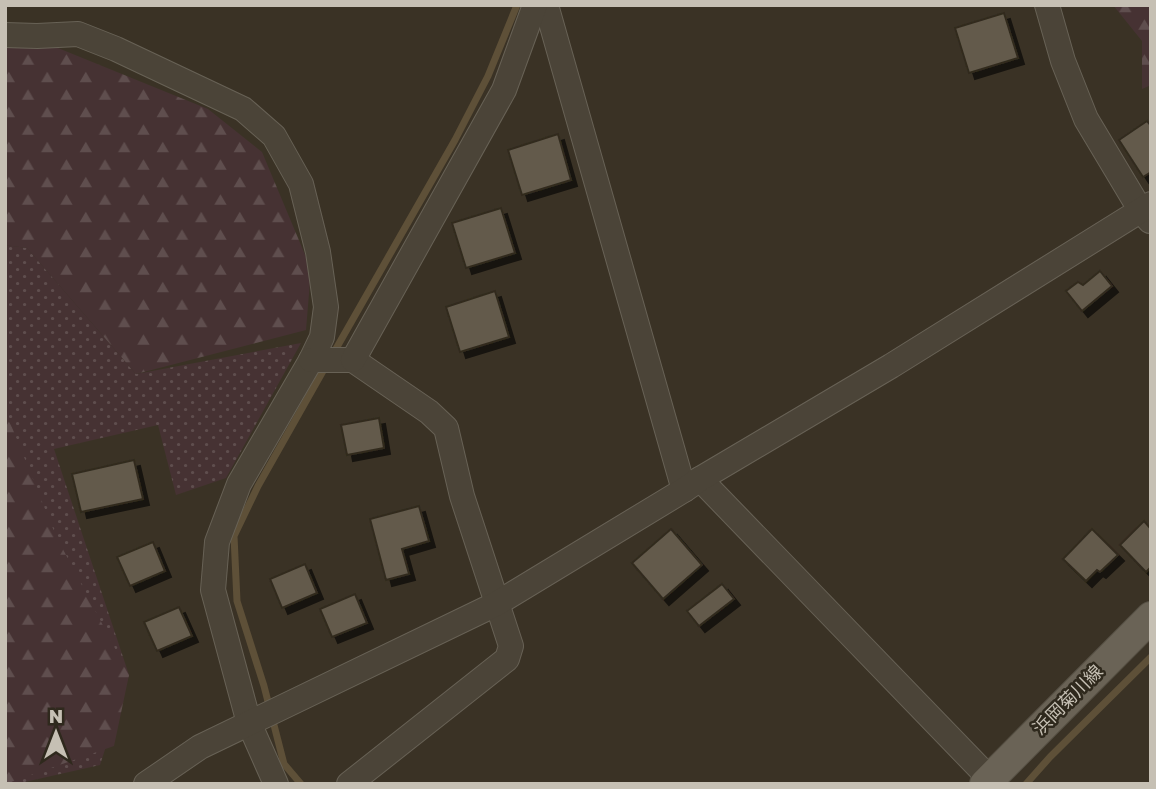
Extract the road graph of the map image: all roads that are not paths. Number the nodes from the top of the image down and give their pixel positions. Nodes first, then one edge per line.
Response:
1 (535, 5) edge
2 (546, 5) edge
3 (1047, 5) edge
4 (5, 35) edge
5 (1147, 212) edge
6 (311, 360) junction
7 (354, 360) junction
8 (692, 485) junction
9 (496, 604) junction
10 (1151, 617) edge
11 (249, 723) junction
12 (987, 781) edge
13 (146, 784) edge
14 (276, 784) edge
15 (349, 784) edge

1 - 7 street
2 - 8 street
3 - 5 street
4 - 6 street
5 - 8 street
6 - 7 street
6 - 11 street
7 - 9 street
8 - 9 street
8 - 12 street
9 - 11 street
9 - 15 street
10 - 12 main road, 浜岡菊川線
11 - 13 street
11 - 14 street

